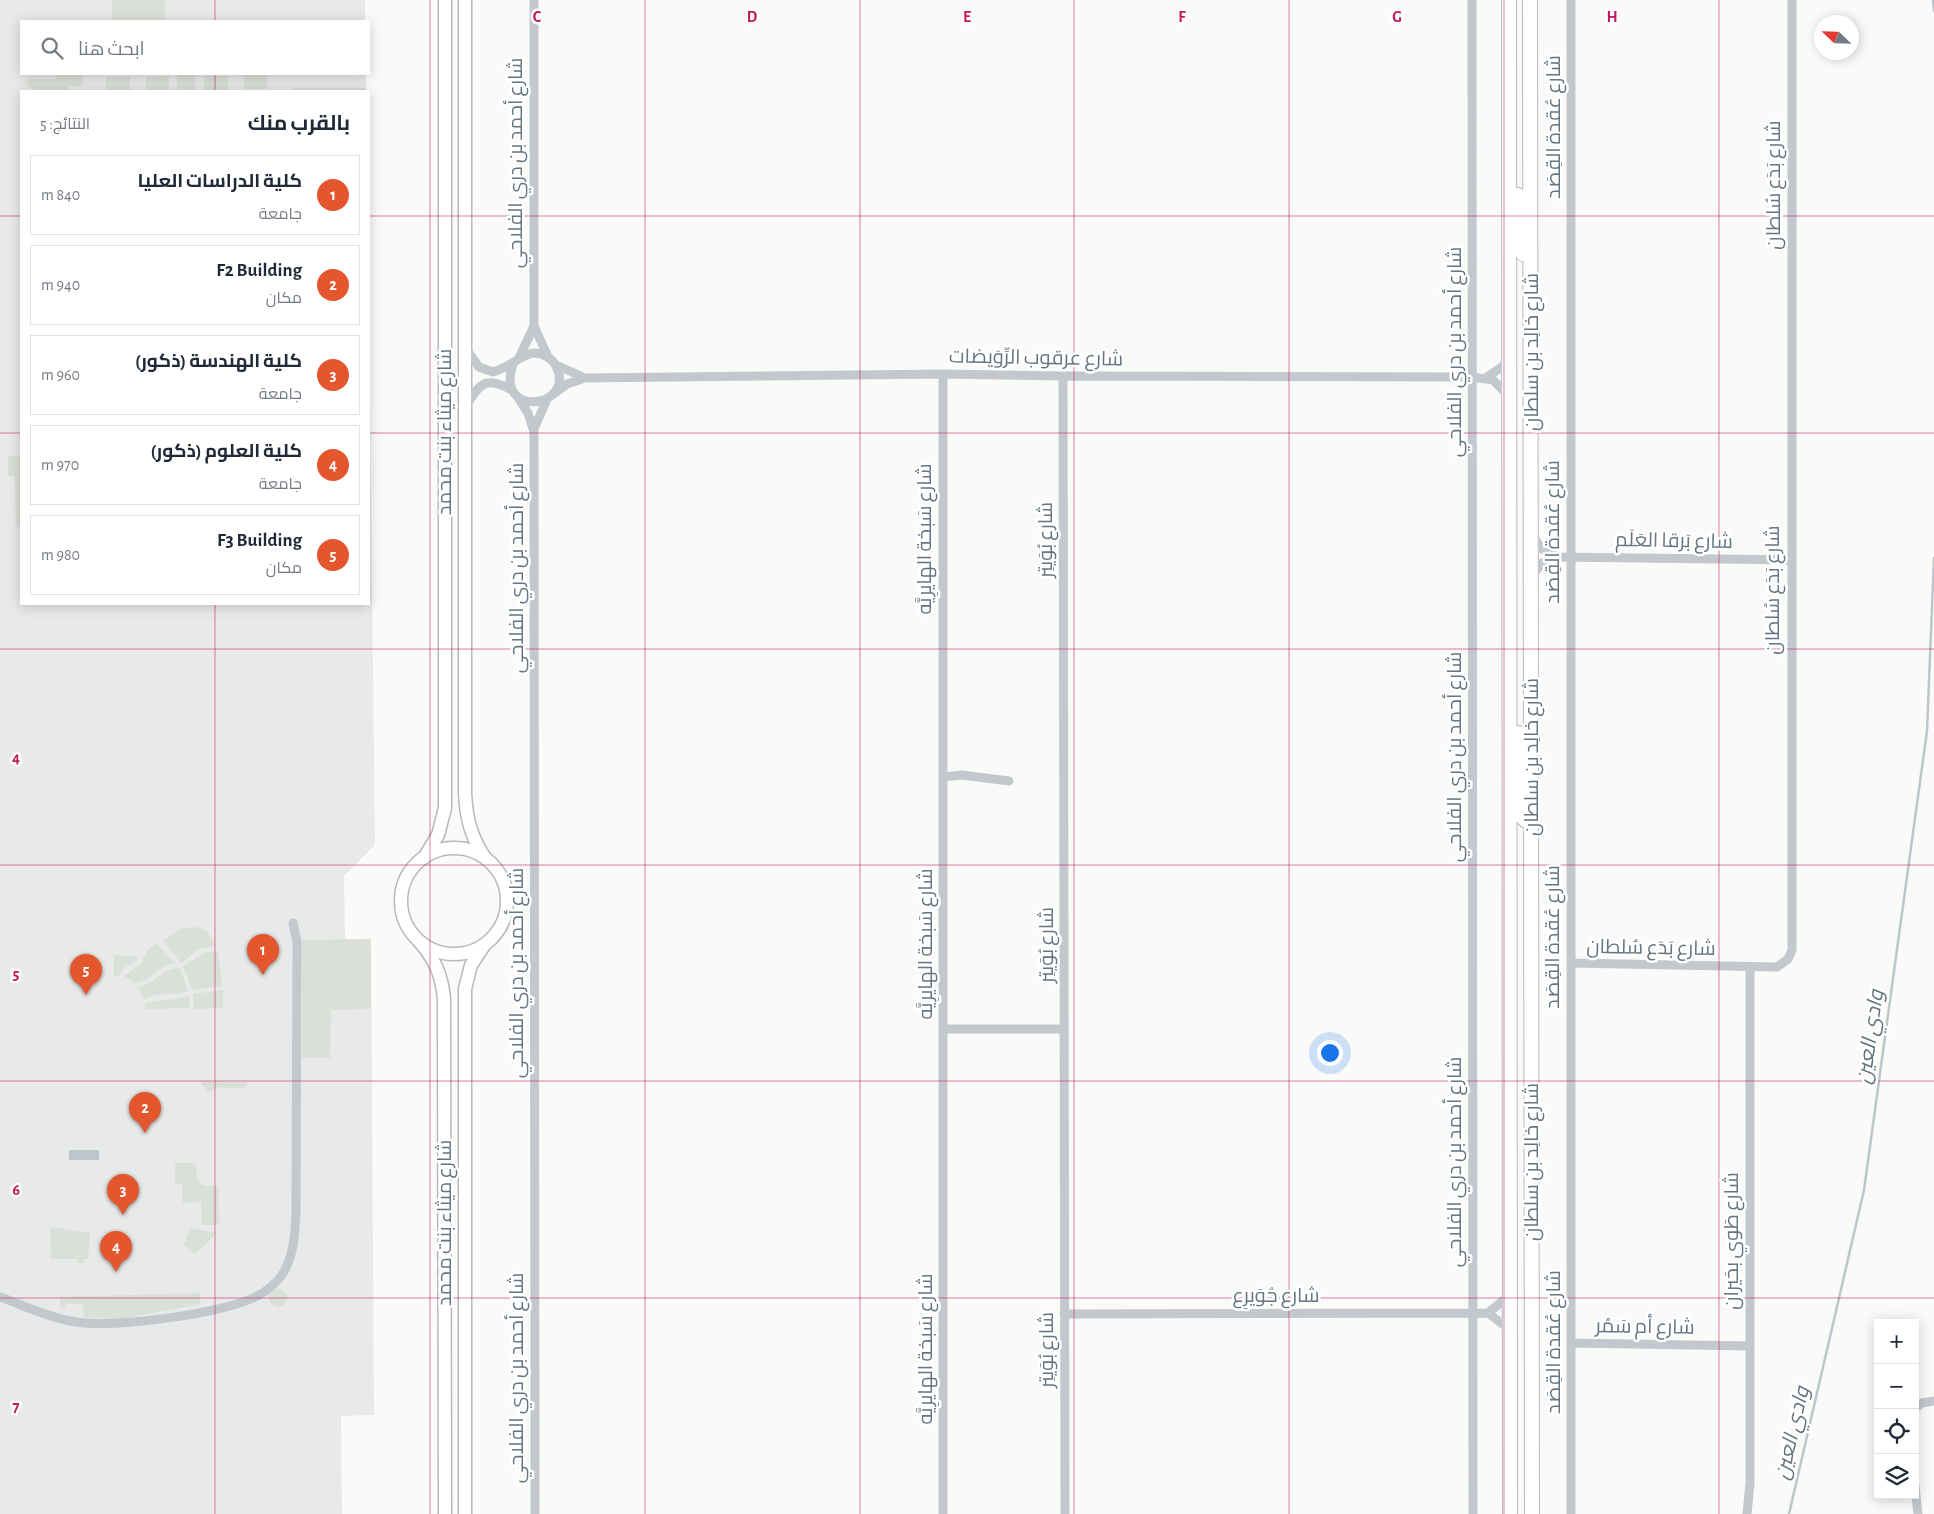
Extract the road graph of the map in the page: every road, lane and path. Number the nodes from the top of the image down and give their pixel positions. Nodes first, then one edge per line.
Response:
1 (445, 0) edge
2 (465, 0) edge
3 (534, 0) edge
4 (1472, 0) edge
5 (1509, 0) edge
6 (1530, 0) edge
7 (1571, 0) edge
8 (1792, 0) edge
9 (1509, 194) junction
10 (534, 326) junction
11 (1532, 327) junction
12 (465, 348) junction
13 (548, 357) junction
14 (1510, 358) junction
15 (516, 361) junction
16 (556, 365) junction
17 (943, 374) junction
18 (1063, 376) junction
19 (1472, 377) junction
20 (1487, 377) junction
21 (585, 378) junction
22 (515, 393) junction
23 (550, 397) junction
24 (1510, 397) junction
25 (465, 408) junction
26 (534, 432) junction
27 (1532, 535) junction
28 (1557, 557) junction
29 (1571, 557) junction
30 (1790, 560) junction
31 (1532, 576) junction
32 (1510, 692) junction
33 (943, 777) junction
34 (1009, 781) dead end
35 (1533, 822) junction
36 (424, 858) junction
37 (485, 858) junction
38 (293, 923) dead end
39 (418, 940) junction
40 (485, 944) junction
41 (1571, 964) junction
42 (1750, 968) junction
43 (943, 1029) junction
44 (1064, 1029) junction
45 (1510, 1295) junction
46 (0, 1298) edge
47 (1473, 1313) junction
48 (1488, 1313) junction
49 (1064, 1314) junction
50 (1510, 1329) junction
51 (1571, 1343) junction
52 (1749, 1346) junction
53 (1934, 1401) edge
54 (1919, 1405) edge
55 (1916, 1499) edge
56 (445, 1514) edge
57 (465, 1514) edge
58 (535, 1514) edge
59 (943, 1514) edge
60 (1065, 1514) edge
61 (1473, 1514) edge
62 (1510, 1514) edge
63 (1532, 1514) edge
64 (1571, 1514) edge
65 (1746, 1514) edge
66 (1918, 1514) edge

1 - 36 main road, شارع ميثاء بنت محمد
2 - 12 main road, شارع ميثاء بنت محمد
3 - 10 street, شارع أحمد بن دري الفلاحي
4 - 19 street, شارع أحمد بن دري الفلاحي
5 - 9 main road, شارع خالِد بن سلطان
6 - 11 main road, شارع خالِد بن سلطان
7 - 29 street, شارع عُقدة القِصَد
8 - 30 street, شارع بَدَع سُلطان
9 - 11 main road
9 - 14 main road, شارع خالِد بن سلطان
10 - 13 street, شارع أحمد بن دري الفلاحي
10 - 15 street, شارع أحمد بن دري الفلاحي
11 - 27 main road, شارع خالِد بن سلطان
12 - 15 street
12 - 25 main road, شارع ميثاء بنت محمد
13 - 15 street
13 - 16 street
14 - 20 street
14 - 24 main road, شارع خالِد بن سلطان
15 - 22 street
16 - 21 street, شارع عرقوب الرِّوَيضات
16 - 23 street
17 - 18 street, شارع عرقوب الرِّوَيضات
17 - 21 street, شارع عرقوب الرِّوَيضات
17 - 33 street, شارع سَبخة الهايرِيَّه
18 - 19 street, شارع عرقوب الرِّوَيضات
18 - 44 street, شارع بُوَيتِر
19 - 20 street, شارع عرقوب الرِّوَيضات
19 - 47 street, شارع أحمد بن دري الفلاحي
20 - 24 street
21 - 23 street, شارع عرقوب الرِّوَيضات
22 - 23 street
22 - 25 street
22 - 26 street, شارع أحمد بن دري الفلاحي
23 - 26 street, شارع أحمد بن دري الفلاحي
24 - 32 main road, شارع خالِد بن سلطان
25 - 37 main road, شارع ميثاء بنت محمد
26 - 58 street, شارع أحمد بن دري الفلاحي
27 - 28 street
27 - 31 main road, شارع خالِد بن سلطان
28 - 29 street, شارع بَرقا العَلَم
28 - 31 street
29 - 30 street, شارع بَرقا العَلَم
29 - 41 street, شارع عُقدة القِصَد
30 - 42 street, شارع بَدَع سُلطان
31 - 35 main road, شارع خالِد بن سلطان
32 - 35 main road
32 - 45 main road, شارع خالِد بن سلطان
33 - 34 street
33 - 43 street, شارع سَبخة الهايرِيَّه
35 - 63 main road, شارع خالِد بن سلطان
36 - 37 main road
36 - 39 main road
37 - 40 main road
38 - 46 street
39 - 40 main road
39 - 56 main road, شارع ميثاء بنت محمد
40 - 57 main road, شارع ميثاء بنت محمد
41 - 42 street, شارع بَدَع سُلطان
41 - 51 street, شارع عُقدة القِصَد
42 - 52 street, شارع طَوي بحَيران
43 - 44 street
43 - 59 street, شارع سَبخة الهايرِيَّه
44 - 49 street, شارع بُوَيتِر
45 - 48 street
45 - 50 main road, شارع خالِد بن سلطان
47 - 48 street, شارع جُوَيرِع
47 - 49 street, شارع جُوَيرِع
47 - 61 street, شارع أحمد بن دري الفلاحي
48 - 50 street
49 - 60 street, شارع بُوَيتِر
50 - 62 main road, شارع خالِد بن سلطان
51 - 52 street, شارع أم سَمُر
51 - 64 street, شارع عُقدة القِصَد
52 - 65 street, شارع طَوي بحَيران
53 - 54 street
55 - 66 street

